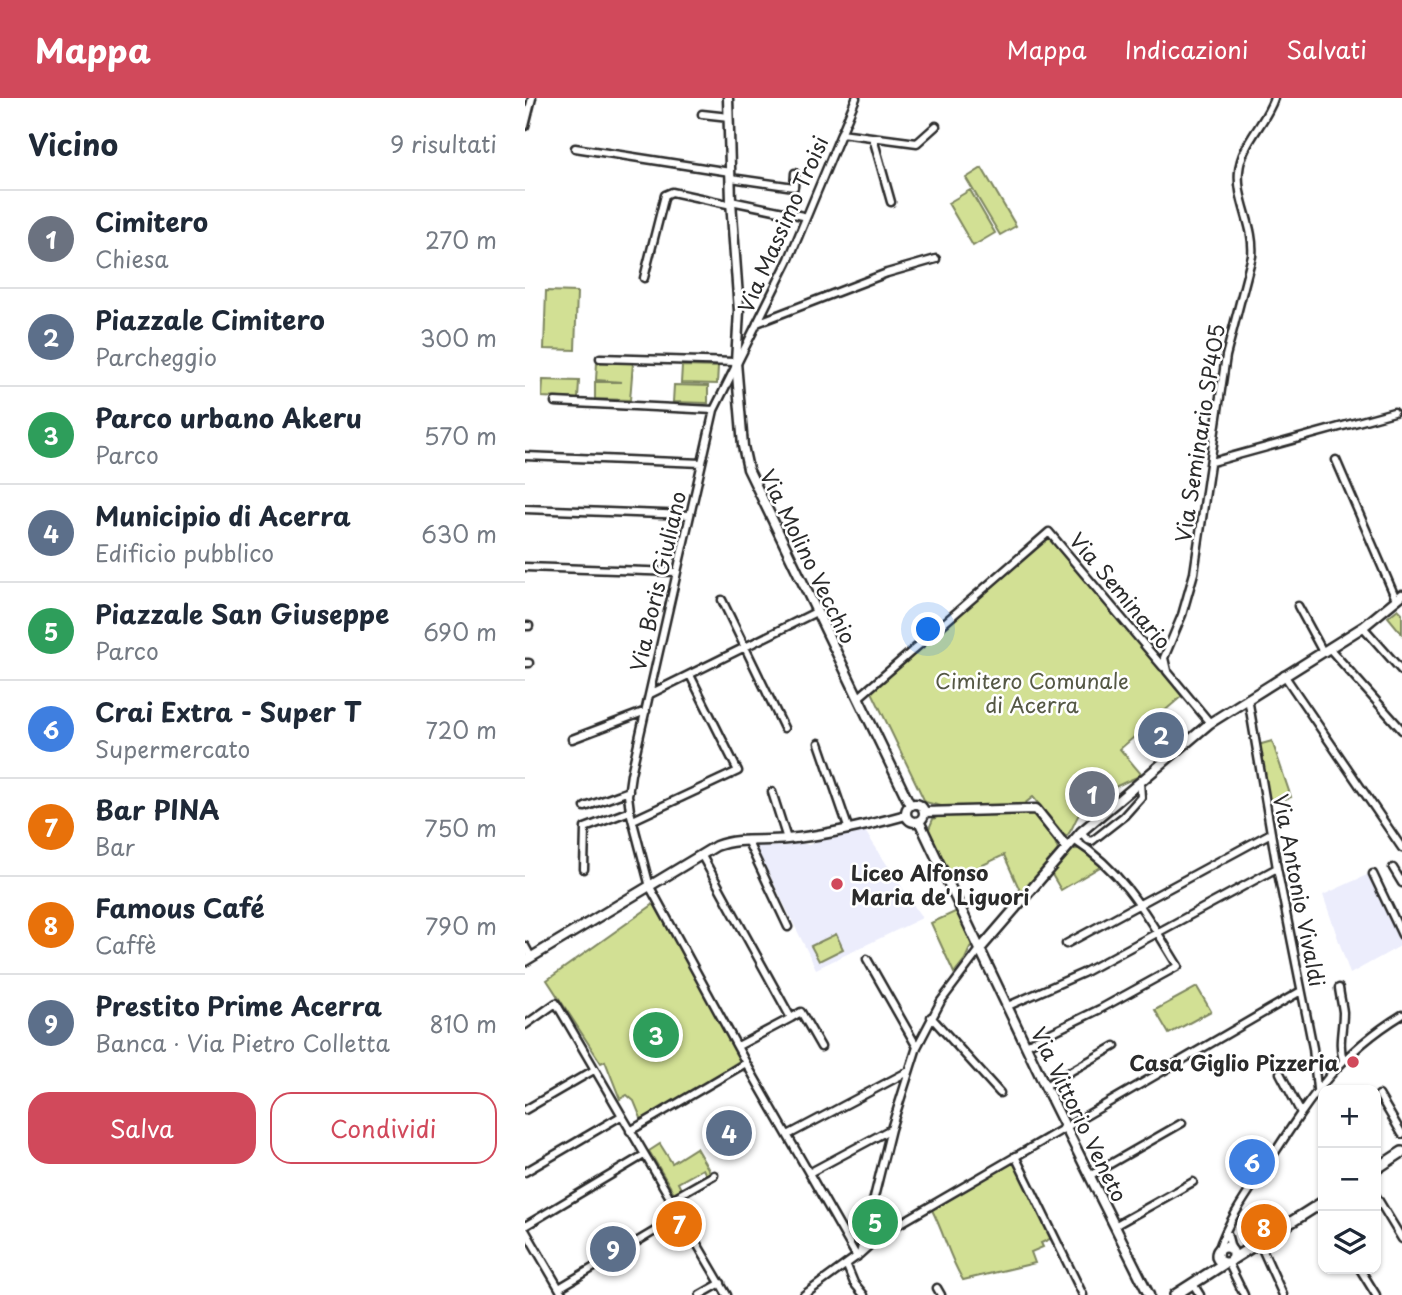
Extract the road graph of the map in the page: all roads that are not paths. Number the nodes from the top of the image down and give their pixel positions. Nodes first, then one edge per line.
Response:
1 (728, 98) edge
2 (856, 98) edge
3 (1274, 98) edge
4 (529, 101) edge
5 (702, 114) dead end
6 (729, 117) junction
7 (525, 126) edge
8 (936, 126) dead end
9 (841, 133) junction
10 (873, 138) junction
11 (575, 148) dead end
12 (795, 173) dead end
13 (730, 175) junction
14 (891, 202) dead end
15 (731, 203) junction
16 (803, 216) dead end
17 (936, 259) dead end
18 (644, 278) dead end
19 (757, 323) junction
20 (600, 358) dead end
21 (736, 362) junction
22 (555, 402) dead end
23 (714, 410) junction
24 (1394, 412) dead end
25 (525, 456) edge
26 (1336, 460) dead end
27 (1212, 462) junction
28 (702, 463) junction
29 (525, 509) edge
30 (690, 515) junction
31 (525, 567) edge
32 (677, 572) junction
33 (1399, 597) edge
34 (722, 600) dead end
35 (1298, 606) dead end
36 (816, 612) junction
37 (1363, 627) junction
38 (745, 647) junction
39 (1326, 650) junction
40 (1399, 661) edge
41 (1167, 671) junction
42 (1402, 671) edge
43 (690, 675) junction
44 (1284, 676) junction
45 (650, 694) junction
46 (858, 698) junction
47 (1248, 698) junction
48 (646, 711) junction
49 (1210, 723) junction
50 (784, 728) dead end
51 (1402, 730) edge
52 (572, 739) dead end
53 (819, 743) dead end
54 (1140, 782) junction
55 (629, 791) junction
56 (772, 792) dead end
57 (910, 805) junction
58 (585, 807) dead end
59 (630, 811) junction
60 (924, 812) junction
61 (906, 815) junction
62 (633, 820) junction
63 (919, 821) junction
64 (849, 830) junction
65 (1081, 832) junction
66 (1271, 833) junction
67 (787, 839) junction
68 (747, 840) junction
69 (1074, 840) junction
70 (1067, 848) junction
71 (1402, 848) edge
72 (702, 856) junction
73 (1277, 868) junction
74 (1393, 868) dead end
75 (584, 869) dead end
76 (1373, 874) dead end
77 (1402, 883) edge
78 (650, 887) junction
79 (1138, 904) junction
80 (788, 928) dead end
81 (1157, 932) junction
82 (1402, 935) edge
83 (1066, 944) dead end
84 (525, 946) edge
85 (981, 948) junction
86 (528, 959) edge
87 (867, 959) dead end
88 (1339, 988) dead end
89 (1301, 991) junction
90 (1008, 1006) junction
91 (1402, 1015) edge
92 (931, 1017) junction
93 (791, 1018) junction
94 (525, 1026) edge
95 (1026, 1045) junction
96 (738, 1046) junction
97 (918, 1046) junction
98 (1115, 1046) dead end
99 (821, 1047) dead end
100 (1343, 1060) junction
101 (746, 1063) junction
102 (594, 1070) junction
103 (909, 1072) junction
104 (1280, 1073) dead end
105 (1045, 1086) junction
106 (1317, 1089) junction
107 (1000, 1093) dead end
108 (1381, 1098) edge
109 (525, 1110) edge
110 (1301, 1113) junction
111 (621, 1116) junction
112 (1182, 1123) dead end
113 (1067, 1127) junction
114 (891, 1129) junction
115 (630, 1131) junction
116 (1402, 1133) edge
117 (788, 1135) junction
118 (1402, 1152) edge
119 (644, 1155) junction
120 (1015, 1156) junction
121 (1381, 1165) edge
122 (525, 1172) edge
123 (809, 1173) junction
124 (715, 1175) dead end
125 (1091, 1175) junction
126 (1193, 1182) dead end
127 (670, 1200) junction
128 (1381, 1204) edge
129 (1318, 1207) edge
130 (680, 1216) junction
131 (1116, 1225) junction
132 (525, 1228) edge
133 (1227, 1231) junction
134 (1402, 1239) edge
135 (1256, 1244) junction
136 (1226, 1255) junction
137 (858, 1256) junction
138 (847, 1266) junction
139 (1363, 1274) edge
140 (721, 1283) junction
141 (1193, 1283) junction
142 (561, 1291) edge
143 (552, 1295) edge
144 (701, 1295) edge
145 (727, 1295) edge
146 (803, 1295) edge
147 (864, 1295) edge
148 (1083, 1295) edge
149 (1149, 1295) edge
150 (1175, 1295) edge
151 (1200, 1295) edge
152 (1244, 1295) edge
153 (1283, 1295) edge
154 (1376, 1295) edge

1 - 6 street, Via Molino Vecchio
2 - 9 street, Via Massimo Troisi
3 - 27 street, Via Seminario SP405
4 - 7 street
5 - 6 street
6 - 13 street, Via Molino Vecchio
8 - 10 street
9 - 10 street
9 - 19 street, Via Massimo Troisi
10 - 14 street
11 - 13 street
12 - 13 street
13 - 15 street, Via Molino Vecchio
15 - 16 street
15 - 18 street
15 - 21 street, Via Molino Vecchio
17 - 19 street
19 - 21 street, Via Massimo Troisi
20 - 21 street
21 - 23 street, Via Boris Giuliano
21 - 36 street, Via Molino Vecchio
22 - 23 street
23 - 28 street, Via Boris Giuliano
24 - 27 street
25 - 28 street
26 - 33 street
27 - 41 street, Via Seminario SP405
28 - 30 street, Via Boris Giuliano
29 - 30 street
30 - 32 street, Via Boris Giuliano
31 - 32 street
32 - 45 street, Via Boris Giuliano
33 - 37 street
34 - 38 street
35 - 39 street
36 - 38 street
36 - 46 street, Via Molino Vecchio
37 - 39 street
37 - 40 street
38 - 43 street
38 - 50 street
39 - 44 street
39 - 51 street
40 - 42 street
41 - 46 street, Via Seminario
41 - 49 street
43 - 45 street
43 - 62 street
44 - 47 street
44 - 71 street
45 - 48 street, Via Boris Giuliano
46 - 57 street, Via Molino Vecchio
47 - 49 street
47 - 66 street, Via Antonio Vivaldi
48 - 52 street
48 - 55 street, Via Boris Giuliano
49 - 54 street
53 - 64 street
54 - 65 street
54 - 65 street
55 - 58 street
55 - 59 street, Via Boris Giuliano
56 - 67 street
57 - 60 street
57 - 61 street
59 - 62 street, Via Boris Giuliano
59 - 75 street
60 - 63 street
60 - 70 street
61 - 63 street
61 - 64 street
62 - 78 street, Via Boris Giuliano
63 - 85 street
64 - 67 street
65 - 69 street
66 - 73 street, Via Antonio Vivaldi
66 - 79 street
67 - 68 street
68 - 72 street
68 - 80 street
69 - 70 street
69 - 79 street
70 - 85 street
72 - 78 street
72 - 93 street
73 - 81 street
73 - 89 street, Via Antonio Vivaldi
74 - 77 street
76 - 82 street
78 - 86 street
78 - 96 street, Via Boris Giuliano
79 - 81 street
79 - 83 street
81 - 90 street
81 - 95 street
84 - 86 street
85 - 90 street, Via Vittorio Veneto
85 - 92 street
87 - 97 street
88 - 100 street
89 - 106 street, Via Antonio Vivaldi
89 - 113 street
90 - 95 street, Via Vittorio Veneto
91 - 100 street
92 - 97 street
92 - 107 street
93 - 96 street
93 - 99 street
94 - 102 street
95 - 105 street, Via Vittorio Veneto
96 - 101 street, Via Boris Giuliano
97 - 103 street
98 - 105 street
100 - 106 street
101 - 115 street
101 - 117 street, Via Boris Giuliano
102 - 109 street
102 - 111 street
103 - 114 street
103 - 117 street
104 - 110 street
105 - 113 street, Via Vittorio Veneto
106 - 110 street
108 - 116 street
110 - 133 street
111 - 115 street
111 - 122 street
112 - 125 street
113 - 120 street
113 - 125 street, Via Vittorio Veneto
114 - 123 street
114 - 137 street
115 - 119 street
117 - 123 street, Via Boris Giuliano
118 - 121 main road
119 - 127 street
119 - 132 street
120 - 137 street
120 - 148 street
123 - 137 street, Via Boris Giuliano
124 - 127 street
125 - 131 street, Via Vittorio Veneto
126 - 131 street
127 - 130 street
128 - 134 street
129 - 135 main road
130 - 140 street
130 - 142 street
131 - 149 street, Via Vittorio Veneto
132 - 142 street
133 - 136 street
133 - 136 street
135 - 136 main road
135 - 153 street
136 - 141 main road
136 - 152 street
137 - 138 street
138 - 146 street
138 - 147 street
139 - 154 street
140 - 144 street
140 - 145 street
141 - 150 main road
141 - 151 street
142 - 143 street

